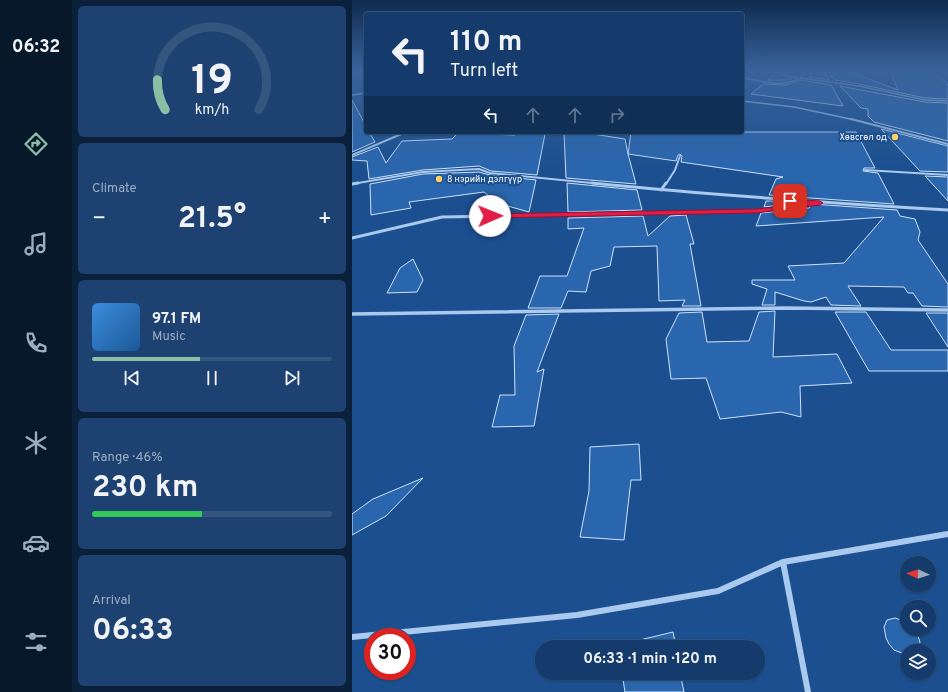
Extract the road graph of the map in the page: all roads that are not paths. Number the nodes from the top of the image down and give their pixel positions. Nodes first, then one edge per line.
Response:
1 (752, 102) edge
2 (401, 134) edge
3 (948, 144) edge
4 (352, 155) edge
5 (680, 156) dead end
6 (865, 170) dead end
7 (948, 175) edge
8 (352, 184) edge
9 (661, 190) junction
10 (820, 203) junction
11 (948, 210) edge
12 (352, 238) edge
13 (948, 310) edge
14 (352, 314) edge
15 (948, 534) edge
16 (783, 562) junction
17 (352, 638) edge
18 (808, 692) edge

1 - 3 street
2 - 4 street
5 - 9 street
6 - 7 street
8 - 9 street
9 - 10 street
10 - 11 street
10 - 12 street
13 - 14 street
15 - 16 street
16 - 17 street
16 - 18 street

